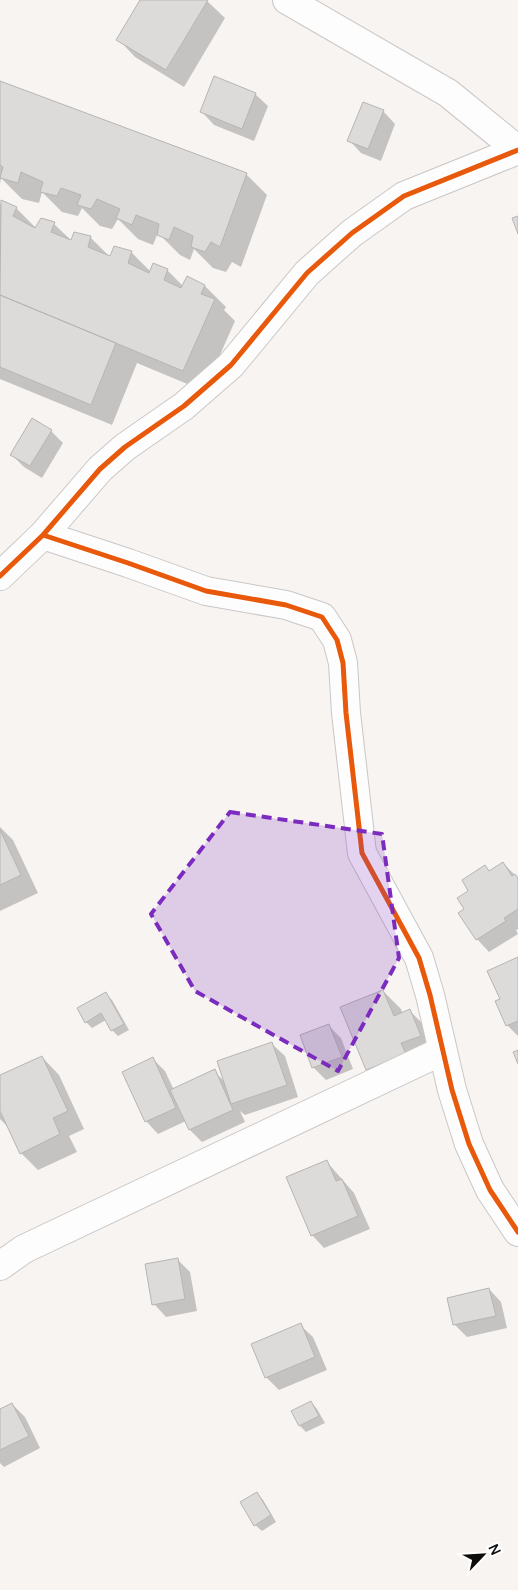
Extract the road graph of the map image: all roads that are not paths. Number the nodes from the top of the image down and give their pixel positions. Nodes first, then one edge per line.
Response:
1 (290, 1) edge
2 (518, 150) edge
3 (43, 535) junction
4 (0, 576) edge
5 (442, 1052) junction
6 (518, 1232) edge
7 (0, 1266) edge

1 - 2 street
2 - 3 street
3 - 4 street
3 - 5 street
5 - 6 street
5 - 7 street

